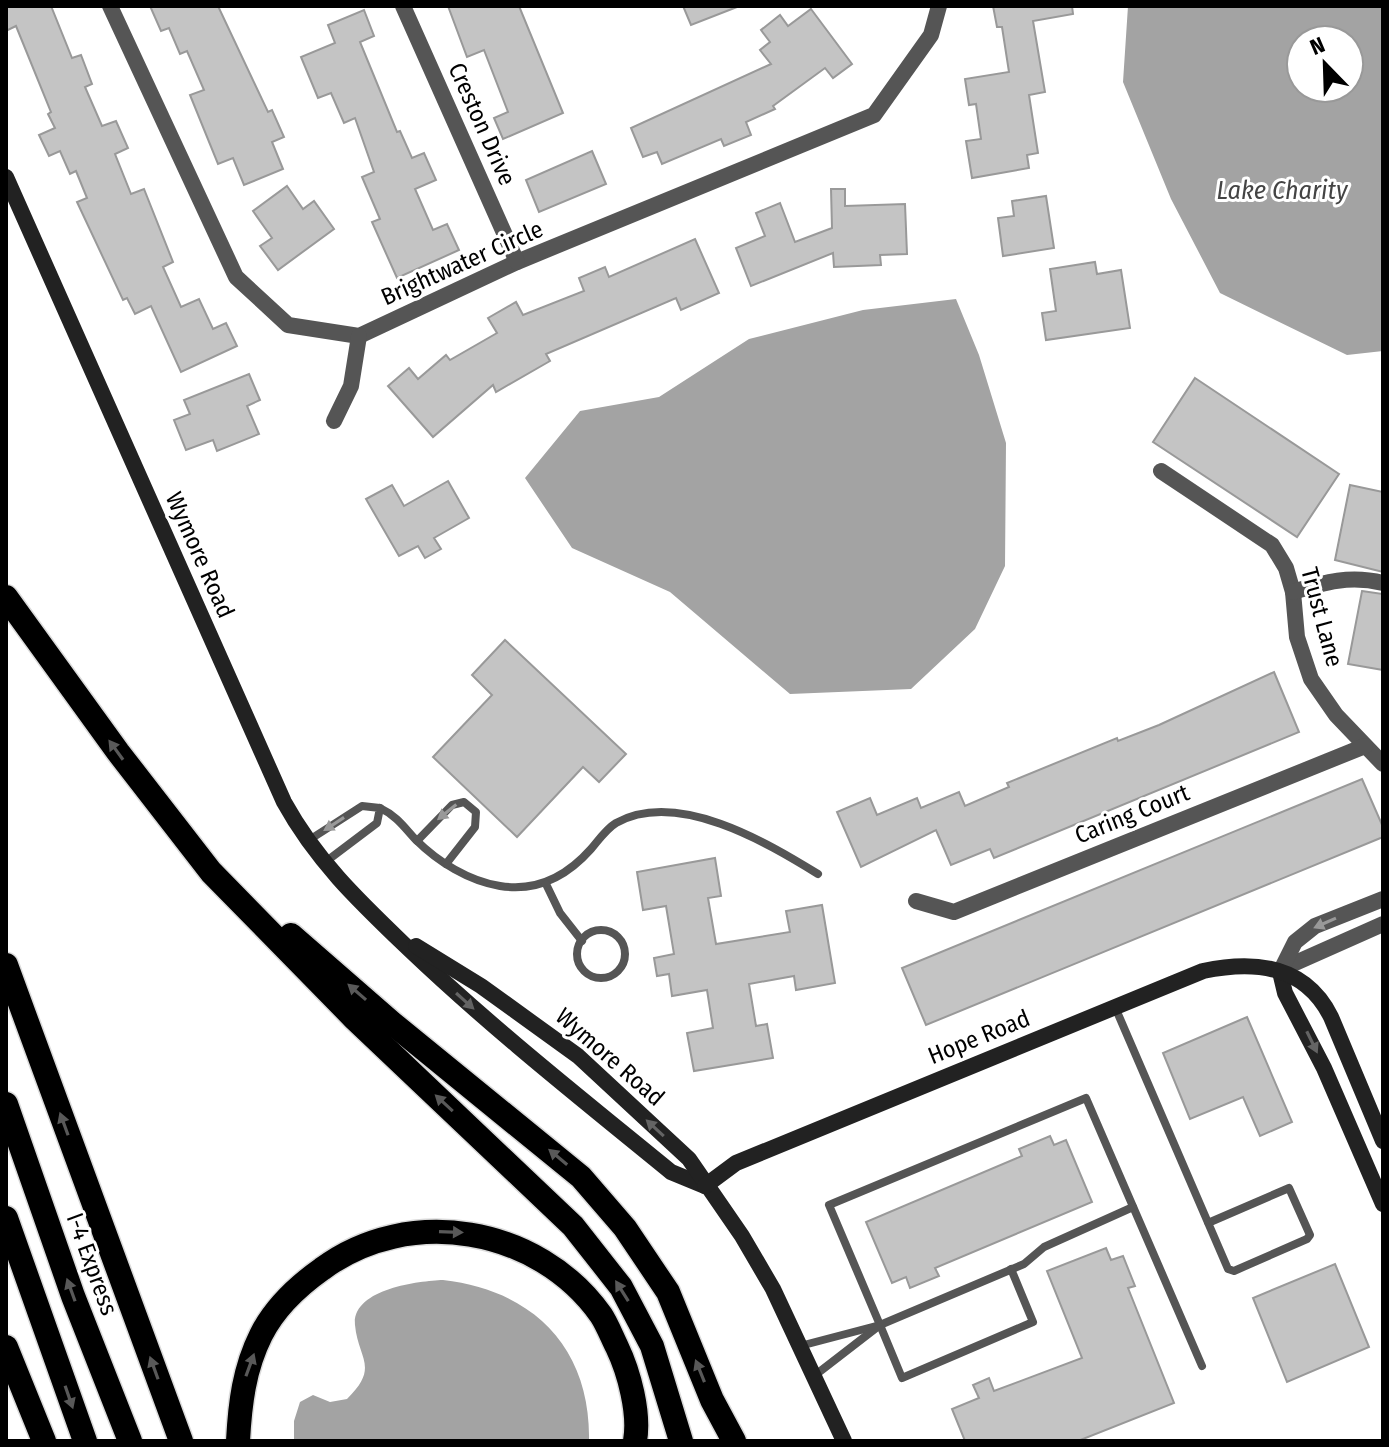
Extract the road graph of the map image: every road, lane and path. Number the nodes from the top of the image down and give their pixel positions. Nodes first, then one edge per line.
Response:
1 (110, 6) edge
2 (403, 6) edge
3 (939, 6) edge
4 (6, 177) edge
5 (517, 262) junction
6 (359, 336) junction
7 (334, 421) dead end
8 (1161, 471) dead end
9 (1383, 583) edge
10 (1293, 592) junction
11 (6, 597) edge
12 (1365, 746) junction
13 (1383, 764) edge
14 (380, 808) junction
15 (163, 812) junction
16 (417, 841) junction
17 (306, 842) junction
18 (323, 864) junction
19 (446, 864) junction
20 (818, 874) dead end
21 (546, 884) junction
22 (1383, 899) edge
23 (916, 901) dead end
24 (1383, 924) edge
25 (387, 928) junction
26 (582, 941) junction
27 (6, 965) edge
28 (1282, 970) junction
29 (1115, 1007) junction
30 (6, 1104) edge
31 (1383, 1141) edge
32 (705, 1186) junction
33 (1383, 1204) edge
34 (1133, 1207) junction
35 (6, 1218) edge
36 (1208, 1223) junction
37 (1011, 1269) junction
38 (880, 1325) junction
39 (800, 1346) junction
40 (6, 1347) edge
41 (1202, 1366) dead end
42 (814, 1376) junction
43 (44, 1441) edge
44 (85, 1441) edge
45 (130, 1441) edge
46 (181, 1441) edge
47 (238, 1441) edge
48 (635, 1441) edge
49 (681, 1441) edge
50 (734, 1441) edge
51 (844, 1441) edge

1 - 6 street
2 - 5 street, Creston Drive
3 - 5 street, Brightwater Circle
4 - 17 main road, Wymore Road
5 - 6 street, Brightwater Circle
6 - 7 street
8 - 10 street, Trust Lane
9 - 10 street
10 - 12 street, Trust Lane
15 -> 11 highway
12 - 13 street, Trust Lane
12 - 23 street, Caring Court
14 - 16 lane
14 -> 17 lane
14 - 18 lane
49 -> 15 highway
50 -> 15 highway
16 - 19 lane
19 -> 16 lane
17 - 18 main road, Wymore Road
18 - 25 main road, Wymore Road
19 - 21 lane
20 - 21 lane
21 - 26 lane
22 -> 28 street
24 - 28 street
25 -> 32 main road, Wymore Road
32 -> 25 main road, Wymore Road
26 - 26 lane
46 -> 27 highway
28 - 29 main road, Hope Road
28 - 31 main road, Hope Road
28 -> 33 main road
29 - 32 main road, Hope Road
29 - 36 lane
45 -> 30 highway, I-4 Express
32 - 39 main road, Wymore Road
34 - 37 lane
34 - 38 lane
34 - 41 lane
35 -> 44 highway
36 - 36 lane
37 - 38 lane
37 - 38 lane
38 - 39 lane
38 - 42 lane
39 - 42 main road, Wymore Road
40 - 43 highway
42 - 51 main road, Wymore Road
47 -> 48 highway

